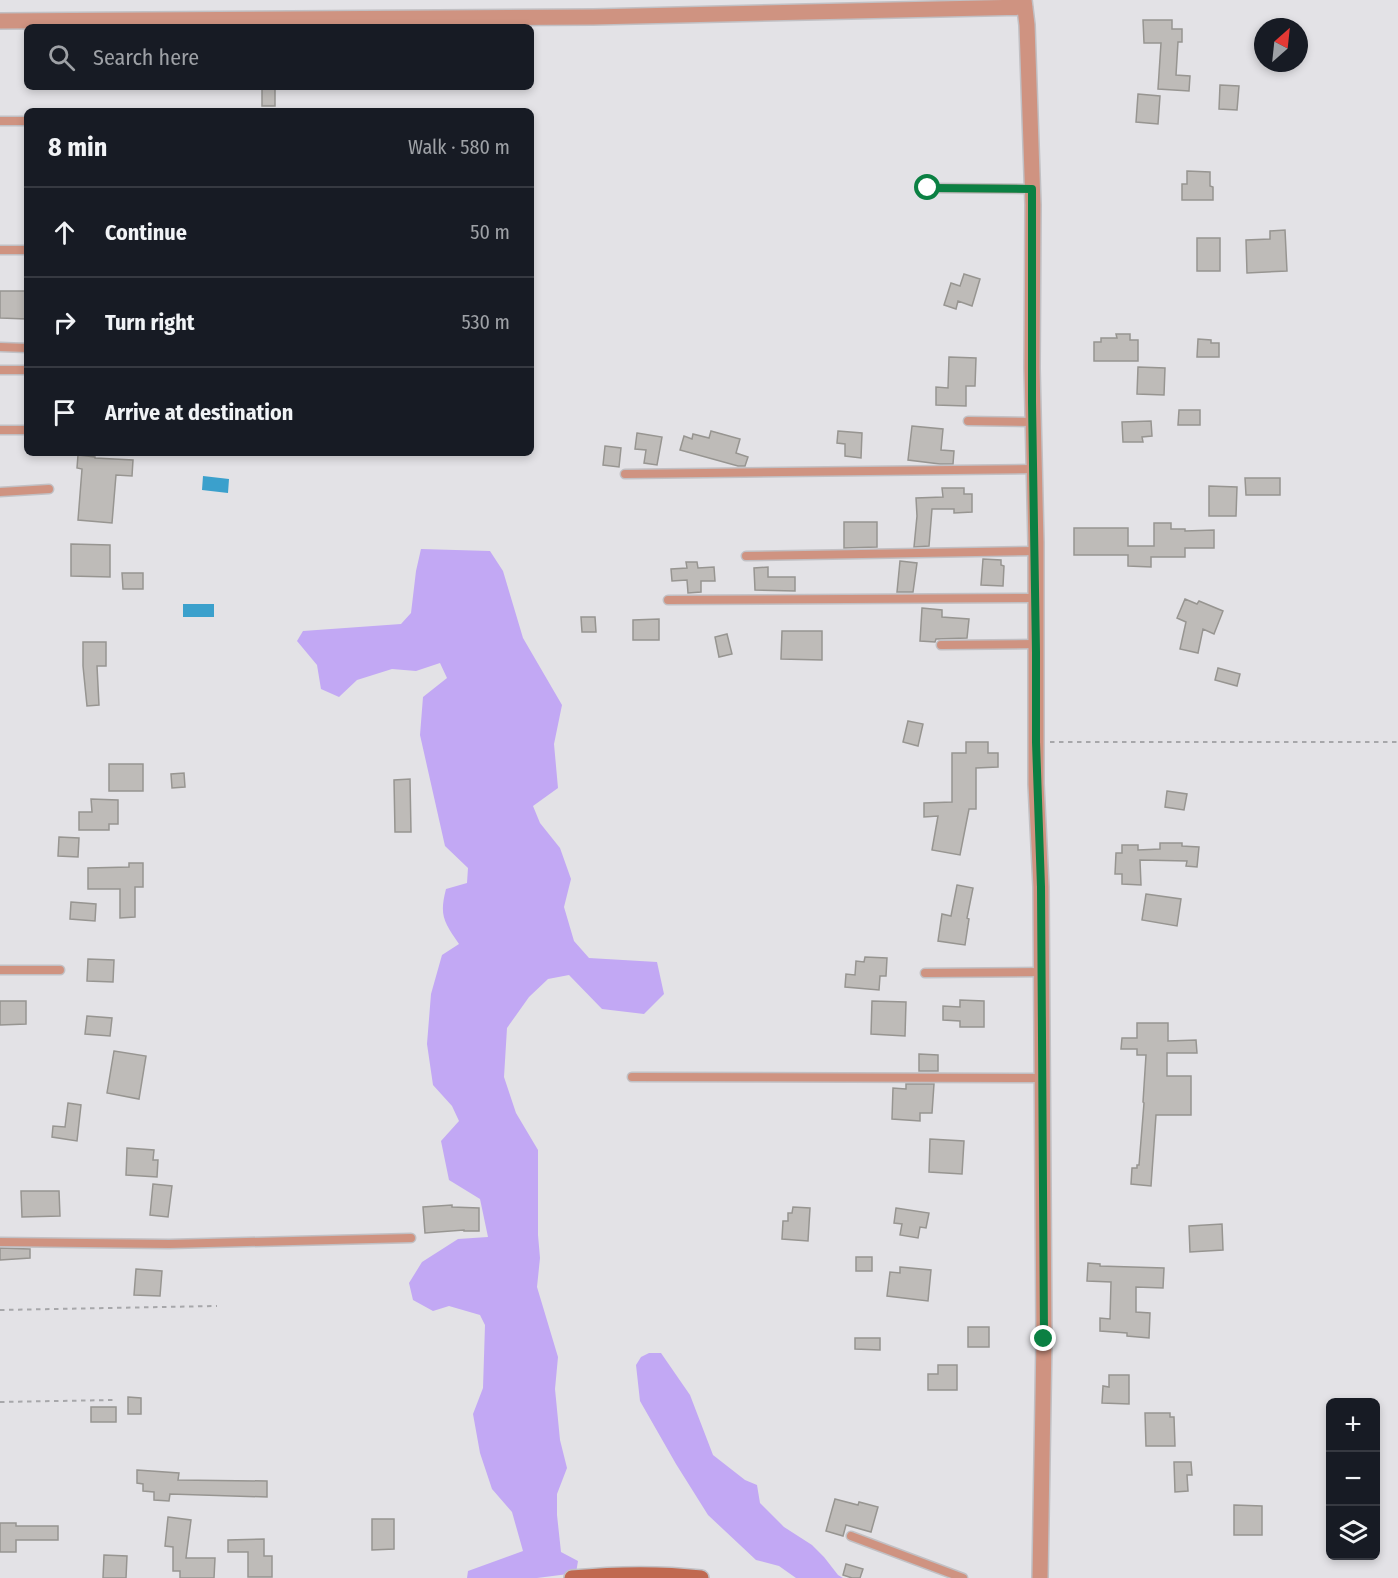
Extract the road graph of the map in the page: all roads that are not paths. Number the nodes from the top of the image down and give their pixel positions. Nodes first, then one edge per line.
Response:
1 (1025, 4) edge
2 (0, 21) edge
3 (0, 121) edge
4 (24, 121) edge
5 (928, 188) dead end
6 (1032, 189) junction
7 (0, 250) edge
8 (24, 250) edge
9 (0, 347) edge
10 (24, 348) edge
11 (0, 370) edge
12 (24, 370) edge
13 (968, 421) dead end
14 (1033, 422) junction
15 (3, 430) edge
16 (24, 430) edge
17 (24, 437) edge
18 (1034, 469) junction
19 (625, 474) dead end
20 (49, 489) dead end
21 (0, 492) edge
22 (1036, 551) junction
23 (746, 556) dead end
24 (1035, 598) junction
25 (668, 600) dead end
26 (1036, 644) junction
27 (941, 645) dead end
28 (0, 969) edge
29 (60, 970) dead end
30 (1042, 972) junction
31 (925, 973) dead end
32 (632, 1077) dead end
33 (1042, 1078) junction
34 (411, 1238) dead end
35 (0, 1242) edge
36 (851, 1536) dead end
37 (572, 1578) edge
38 (701, 1578) edge
39 (963, 1578) edge
40 (1040, 1578) edge

1 - 2 street
1 - 6 street
3 - 4 lane
5 - 6 lane
6 - 14 street
7 - 8 lane
9 - 10 lane
11 - 12 lane
13 - 14 lane
14 - 18 street
15 - 16 lane
15 - 17 lane
18 - 19 lane
18 - 22 street
20 - 21 lane
22 - 23 lane
22 - 24 street
24 - 25 lane
24 - 26 street
26 - 27 lane
26 - 30 street
28 - 29 lane
30 - 31 lane
30 - 33 street
32 - 33 lane
33 - 40 street
34 - 35 lane
36 - 39 lane
37 - 38 street

